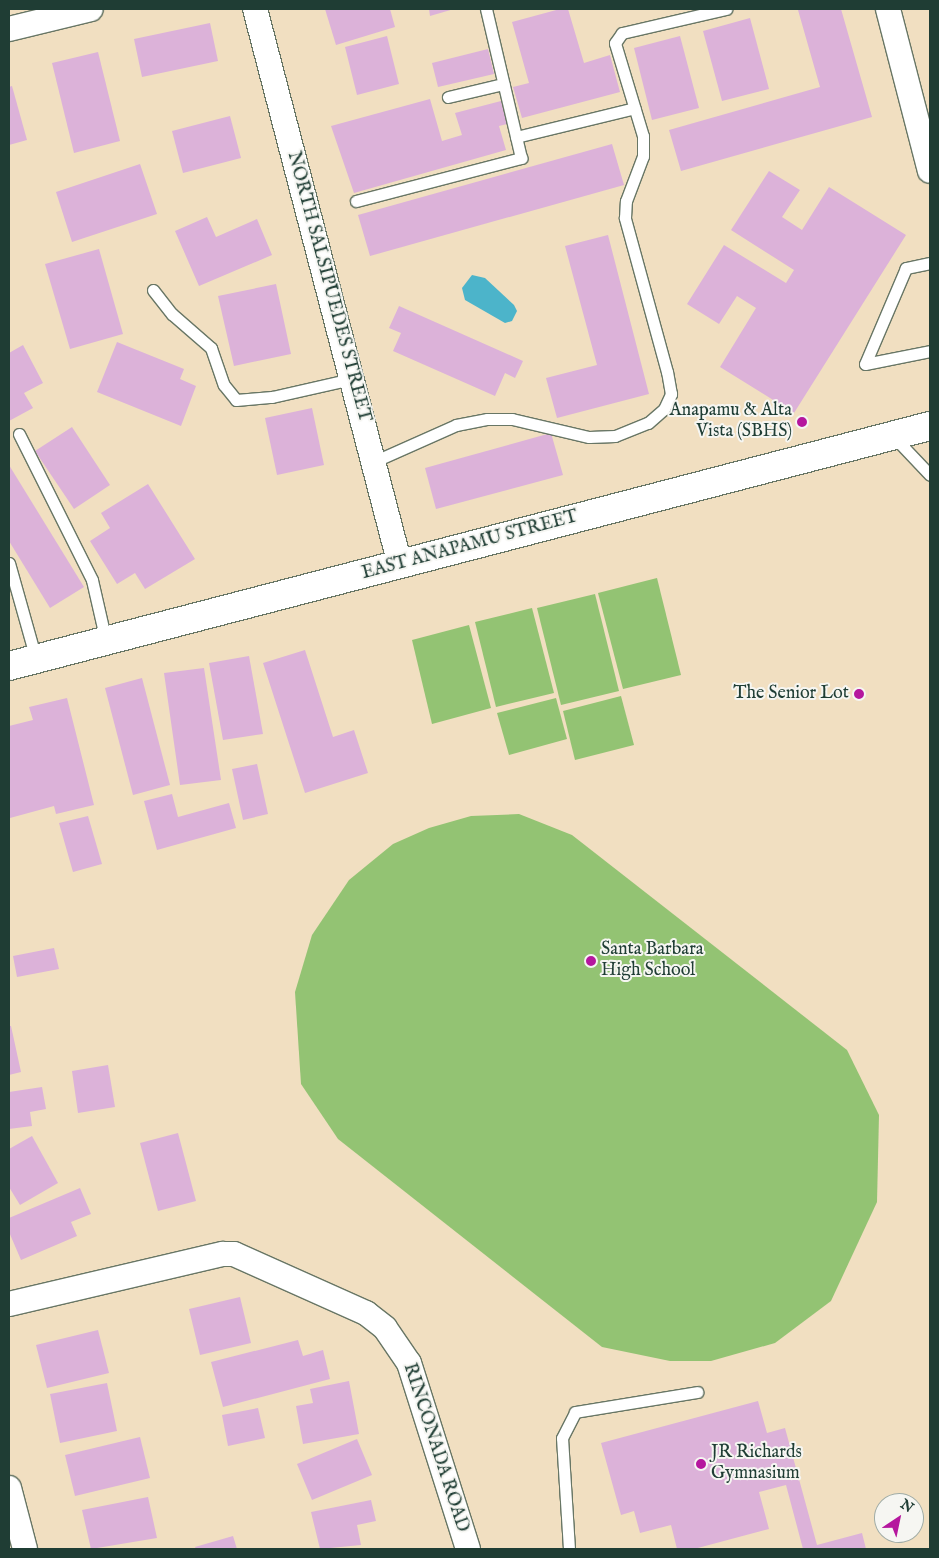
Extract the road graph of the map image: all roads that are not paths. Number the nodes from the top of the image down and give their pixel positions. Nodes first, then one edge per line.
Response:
1 (91, 9) edge
2 (255, 9) edge
3 (486, 9) edge
4 (726, 9) edge
5 (888, 9) edge
6 (9, 30) edge
7 (503, 84) junction
8 (448, 97) dead end
9 (635, 108) junction
10 (516, 137) junction
11 (930, 171) edge
12 (356, 202) dead end
13 (930, 263) edge
14 (153, 290) dead end
15 (930, 351) edge
16 (352, 379) junction
17 (930, 426) edge
18 (19, 434) dead end
19 (893, 436) junction
20 (373, 462) junction
21 (930, 475) edge
22 (9, 563) edge
23 (400, 565) junction
24 (106, 641) junction
25 (36, 659) junction
26 (9, 666) edge
27 (9, 1304) edge
28 (697, 1392) dead end
29 (9, 1493) edge
30 (24, 1549) edge
31 (468, 1549) edge
32 (569, 1549) edge

1 - 6 street
2 - 16 street, NORTH SALSIPUEDES STREET
3 - 7 lane
4 - 9 lane
5 - 11 street
7 - 8 lane
7 - 10 lane
9 - 10 lane
9 - 20 lane
10 - 12 lane
13 - 15 lane
14 - 16 lane
16 - 20 street, NORTH SALSIPUEDES STREET
17 - 19 main road, EAST ANAPAMU STREET
18 - 24 lane
19 - 21 lane
19 - 23 main road, EAST ANAPAMU STREET
20 - 23 street, NORTH SALSIPUEDES STREET
22 - 25 lane
23 - 24 main road, EAST ANAPAMU STREET
24 - 25 main road, EAST ANAPAMU STREET
25 - 26 main road, EAST ANAPAMU STREET
27 - 31 street, RINCONADA ROAD
28 - 32 lane
29 - 30 street

